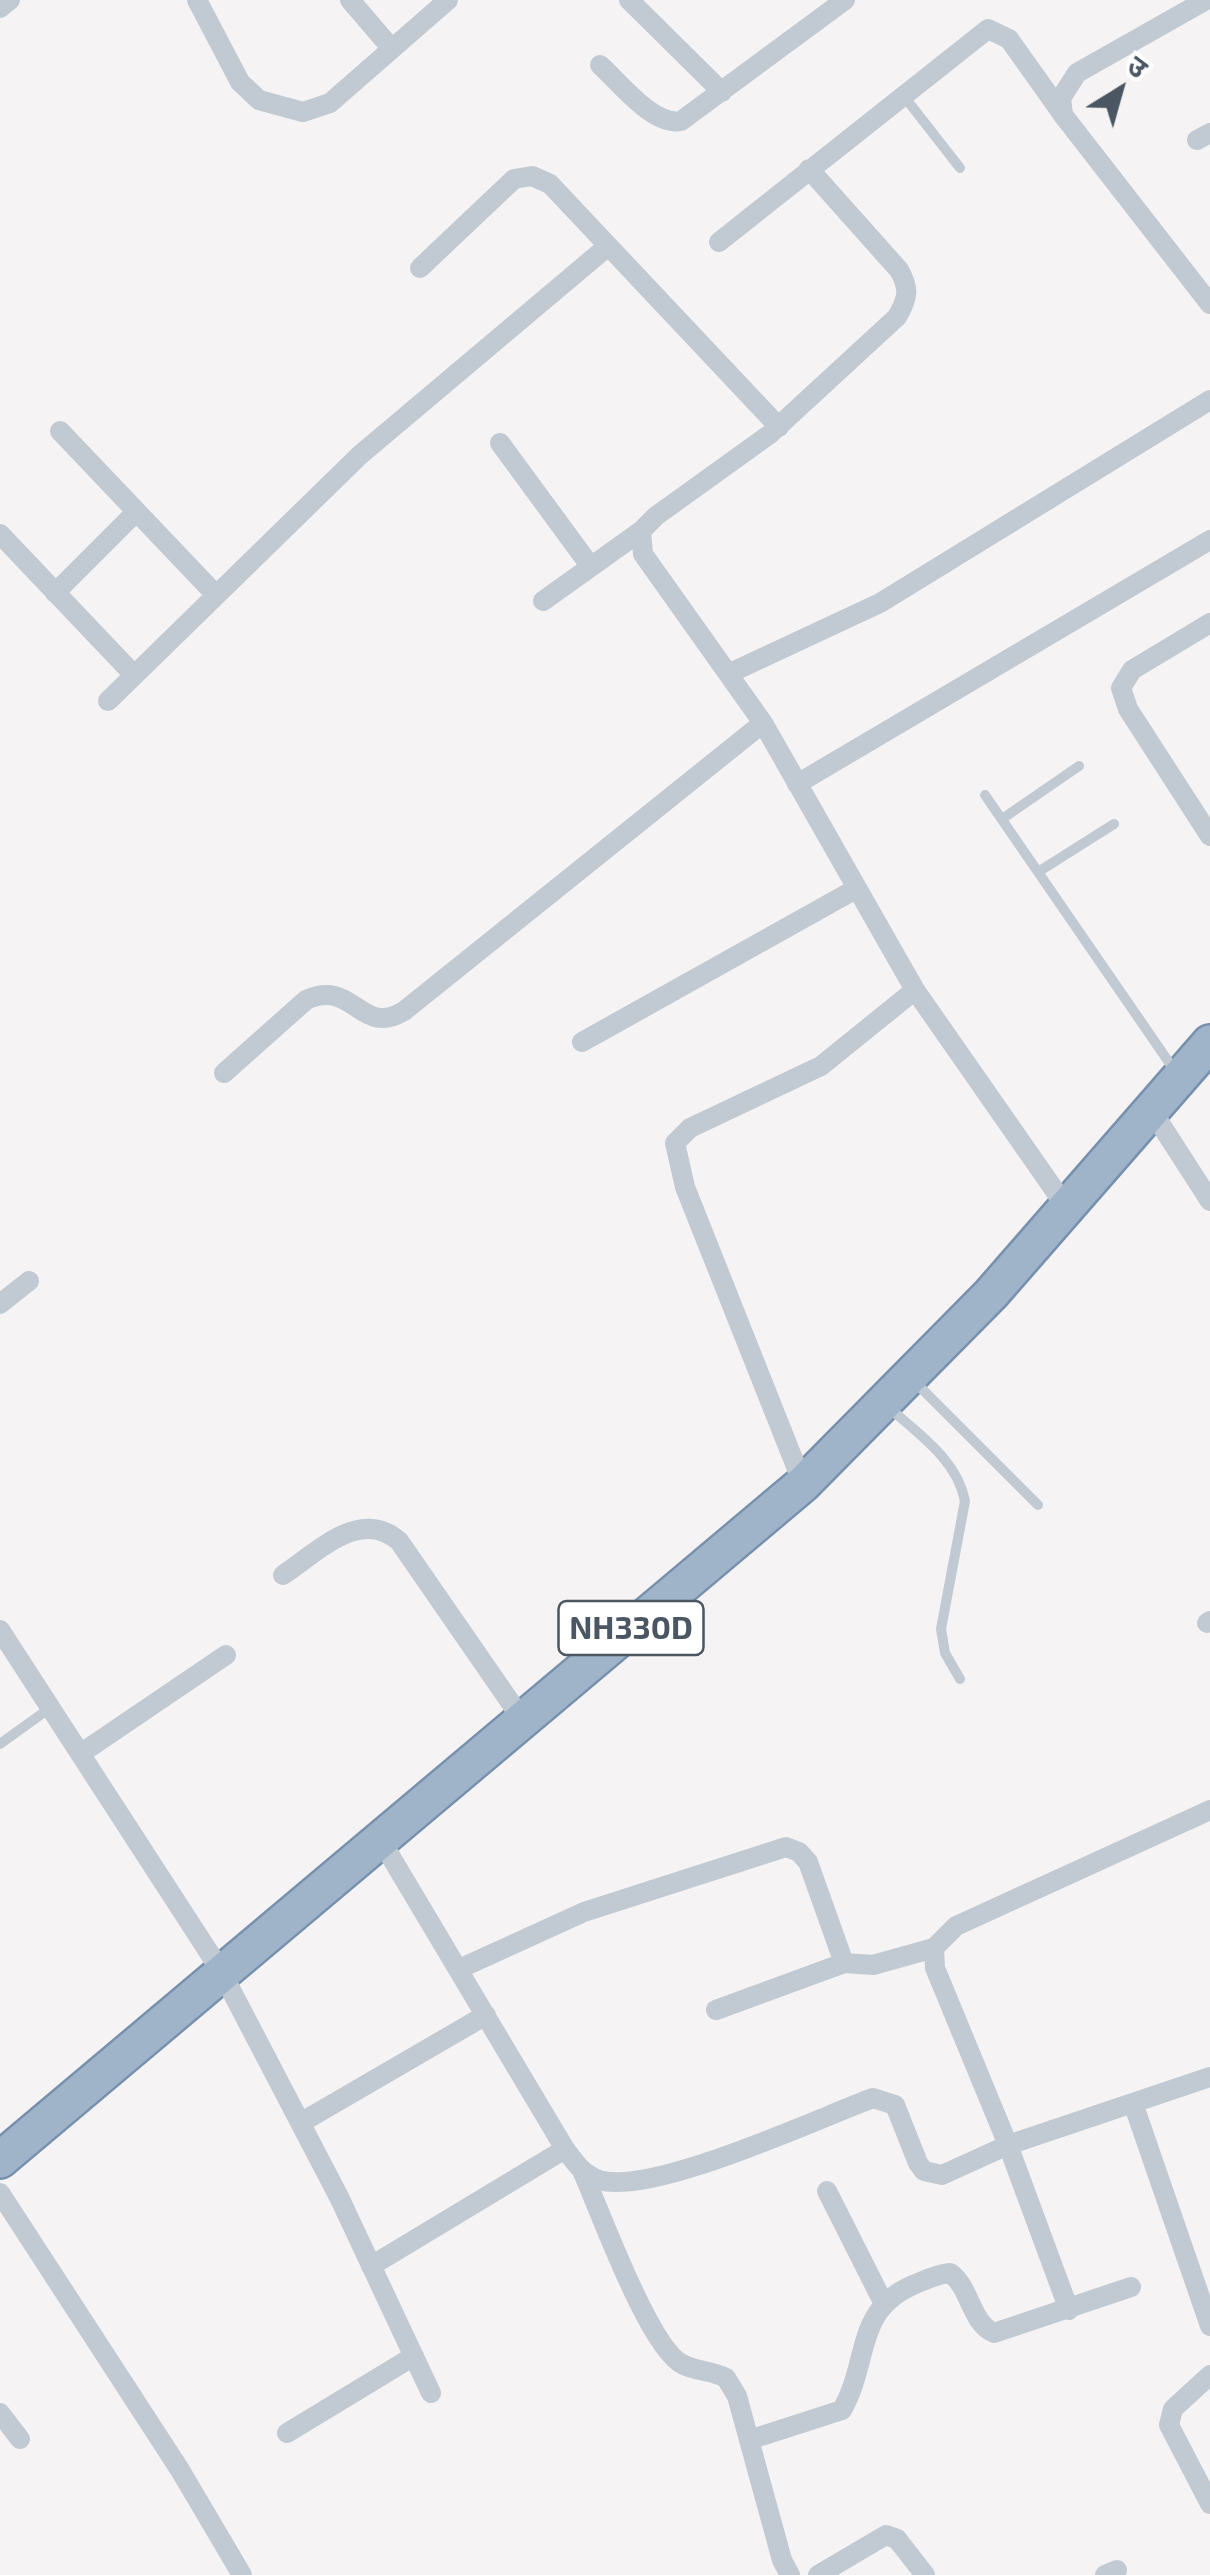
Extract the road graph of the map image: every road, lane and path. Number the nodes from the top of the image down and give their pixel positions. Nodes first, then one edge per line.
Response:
1 (10, 0) edge
2 (197, 0) edge
3 (350, 0) edge
4 (448, 0) edge
5 (629, 0) edge
6 (844, 0) edge
7 (1206, 0) edge
8 (0, 8) edge
9 (392, 50) junction
10 (600, 65) dead end
11 (722, 92) junction
12 (903, 94) junction
13 (1063, 115) junction
14 (810, 168) junction
15 (960, 168) dead end
16 (719, 242) dead end
17 (608, 246) junction
18 (420, 268) dead end
19 (1203, 279) edge
20 (1210, 304) edge
21 (1210, 400) edge
22 (778, 426) junction
23 (60, 432) dead end
24 (500, 442) dead end
25 (134, 514) junction
26 (641, 531) junction
27 (0, 534) edge
28 (1210, 540) edge
29 (591, 566) junction
30 (56, 593) junction
31 (216, 595) junction
32 (542, 600) dead end
33 (1210, 624) edge
34 (730, 673) junction
35 (134, 676) junction
36 (108, 700) dead end
37 (764, 723) junction
38 (1079, 766) dead end
39 (797, 784) junction
40 (985, 795) dead end
41 (1002, 819) junction
42 (1114, 824) dead end
43 (1210, 836) edge
44 (1038, 872) junction
45 (854, 890) junction
46 (914, 990) junction
47 (582, 1042) dead end
48 (1210, 1043) edge
49 (224, 1074) dead end
50 (1180, 1078) junction
51 (1152, 1112) junction
52 (1210, 1201) edge
53 (1068, 1208) junction
54 (29, 1281) dead end
55 (0, 1304) edge
56 (911, 1378) junction
57 (886, 1404) junction
58 (803, 1484) junction
59 (1038, 1505) dead end
60 (283, 1575) dead end
61 (0, 1630) edge
62 (226, 1655) dead end
63 (960, 1679) dead end
64 (50, 1708) junction
65 (522, 1719) junction
66 (0, 1744) edge
67 (80, 1754) junction
68 (1210, 1810) edge
69 (379, 1837) junction
70 (934, 1948) junction
71 (844, 1963) junction
72 (459, 1969) junction
73 (221, 1971) junction
74 (716, 2010) dead end
75 (486, 2014) junction
76 (1210, 2077) edge
77 (1133, 2103) junction
78 (302, 2122) junction
79 (1008, 2145) junction
80 (565, 2149) junction
81 (0, 2160) edge
82 (583, 2173) junction
83 (0, 2192) edge
84 (827, 2192) dead end
85 (371, 2266) junction
86 (1131, 2287) dead end
87 (883, 2302) junction
88 (1069, 2310) junction
89 (1210, 2326) edge
90 (414, 2356) junction
91 (1210, 2374) edge
92 (432, 2393) dead end
93 (0, 2413) edge
94 (287, 2433) dead end
95 (20, 2439) dead end
96 (749, 2440) junction
97 (1210, 2504) edge
98 (242, 2575) edge
99 (789, 2575) edge
100 (818, 2575) edge
101 (924, 2575) edge

1 - 8 street
2 - 9 street
3 - 9 street
4 - 9 street
5 - 11 street
6 - 11 street
7 - 13 street
10 - 11 street
12 - 13 street
12 - 14 street
12 - 15 lane
13 - 19 street
14 - 16 street
14 - 22 street
17 - 18 street
17 - 22 street
17 - 31 street
19 - 20 street
21 - 34 street
22 - 26 street
23 - 25 street
24 - 29 street
25 - 30 street
25 - 31 street
26 - 29 street
26 - 34 street
27 - 30 street
28 - 39 street
29 - 32 street
30 - 35 street
31 - 35 street
33 - 43 street
34 - 37 street
35 - 36 street
37 - 39 street
37 - 49 street
38 - 41 lane
39 - 45 street
40 - 41 lane
41 - 44 lane
42 - 44 lane
44 - 50 lane
45 - 46 street
45 - 47 street
46 - 53 street
46 - 58 street
48 - 50 highway, NH330D
50 - 51 highway, NH330D
51 - 52 street
51 - 53 highway, NH330D
53 - 56 highway, NH330D
54 - 55 street
56 - 57 highway, NH330D
56 - 59 lane
57 - 58 highway, NH330D
57 - 63 lane
58 - 65 highway, NH330D
60 - 65 street
61 - 64 street
62 - 67 street
64 - 66 lane
64 - 67 street
65 - 69 highway, NH330D
67 - 73 street
68 - 70 street
69 - 72 street
69 - 73 highway, NH330D
70 - 71 street
70 - 79 street
71 - 72 street
71 - 74 street
72 - 75 street
73 - 78 street
73 - 81 highway, NH330D
75 - 78 street
75 - 80 street
76 - 77 street
77 - 79 street
77 - 89 street
78 - 85 street
79 - 82 street
79 - 88 street
80 - 82 street
80 - 85 street
82 - 96 street
83 - 98 street
84 - 87 street
85 - 90 street
86 - 88 street
87 - 88 street
87 - 96 street
90 - 92 street
90 - 94 street
91 - 97 street
93 - 95 street
96 - 99 street
100 - 101 street

